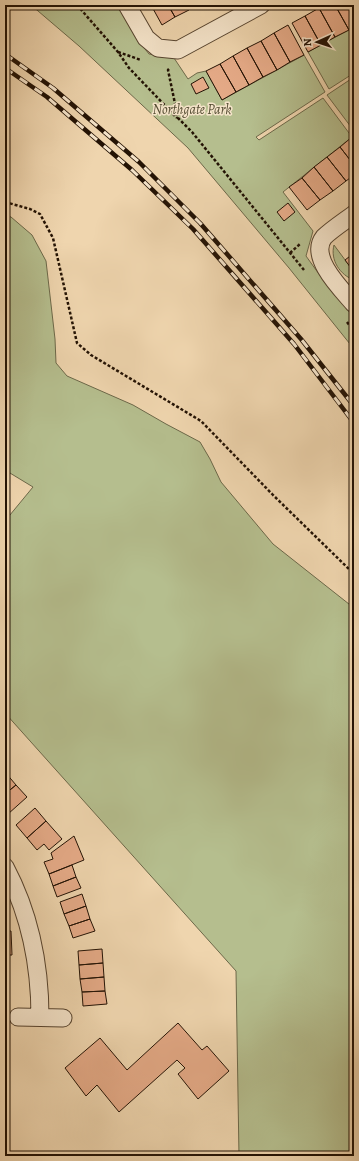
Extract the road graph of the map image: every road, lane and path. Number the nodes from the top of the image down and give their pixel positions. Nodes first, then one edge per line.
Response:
1 (77, 5) edge
2 (127, 5) edge
3 (261, 5) edge
4 (178, 50) junction
5 (178, 118) junction
6 (5, 202) edge
7 (354, 214) edge
8 (305, 271) dead end
9 (354, 304) edge
10 (344, 319) dead end
11 (354, 331) edge
12 (354, 574) edge
13 (7, 876) edge
14 (40, 1017) junction
15 (18, 1018) dead end
16 (63, 1018) dead end

1 - 5 path
2 - 4 street
3 - 4 street
4 - 5 path
5 - 8 path
6 - 12 path
7 - 9 street
10 - 11 path
13 - 14 street
14 - 15 street
14 - 16 street

